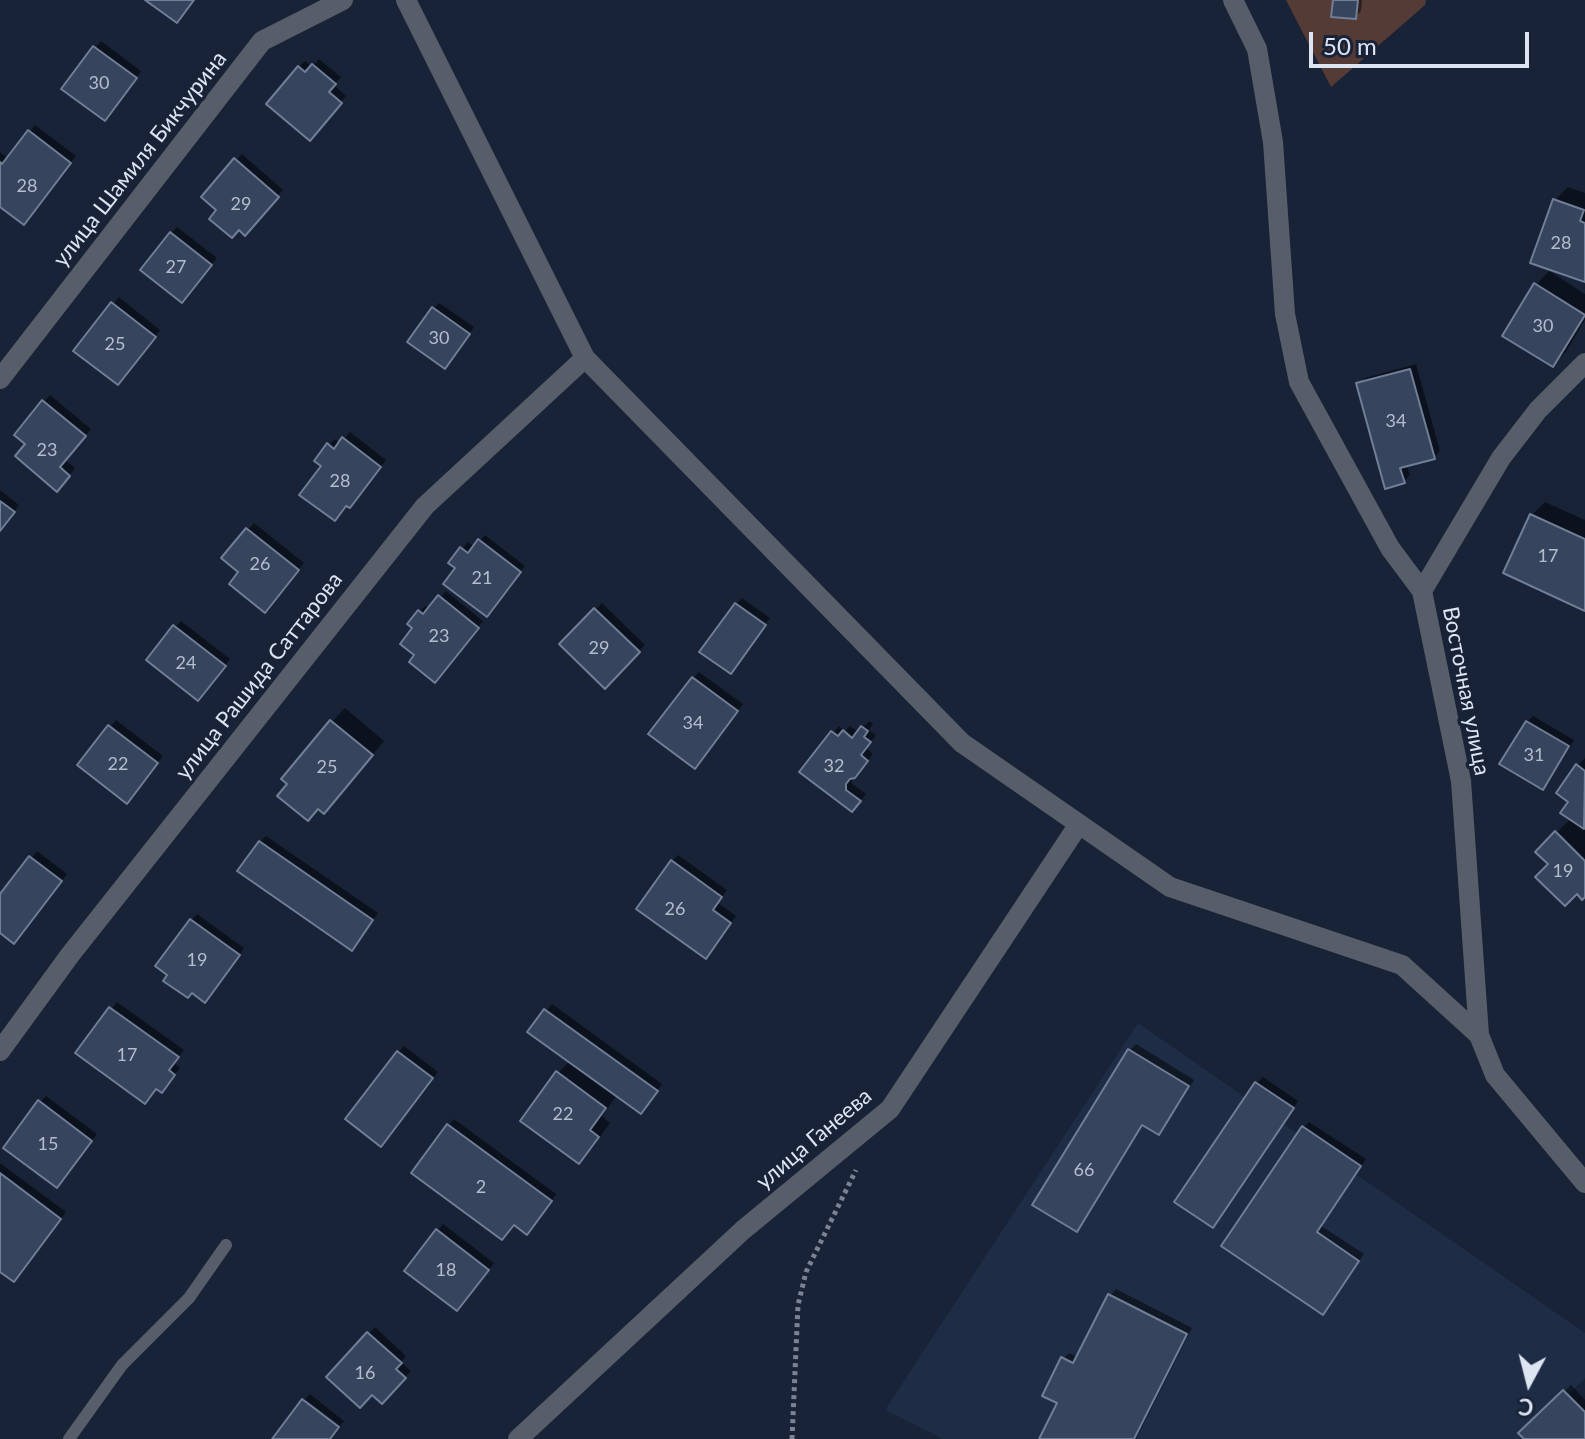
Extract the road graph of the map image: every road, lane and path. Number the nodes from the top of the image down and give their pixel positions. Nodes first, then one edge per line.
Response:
1 (343, 0) edge
2 (406, 0) edge
3 (1233, 0) edge
4 (585, 358) junction
5 (1585, 363) edge
6 (0, 379) edge
7 (1422, 591) junction
8 (1079, 824) junction
9 (1479, 1035) junction
10 (0, 1051) edge
11 (863, 1158) dead end
12 (1585, 1183) edge
13 (226, 1245) dead end
14 (69, 1439) edge
15 (518, 1439) edge
16 (792, 1439) edge

1 - 6 street, улица Шамиля Бикчурина
2 - 4 street
3 - 7 street
4 - 8 street
4 - 10 street, улица Рашида Саттарова
5 - 7 street, Восточная улица
7 - 9 street, Восточная улица
8 - 9 street
8 - 15 street, улица Ганеева
9 - 12 street
11 - 16 path
13 - 14 lane

